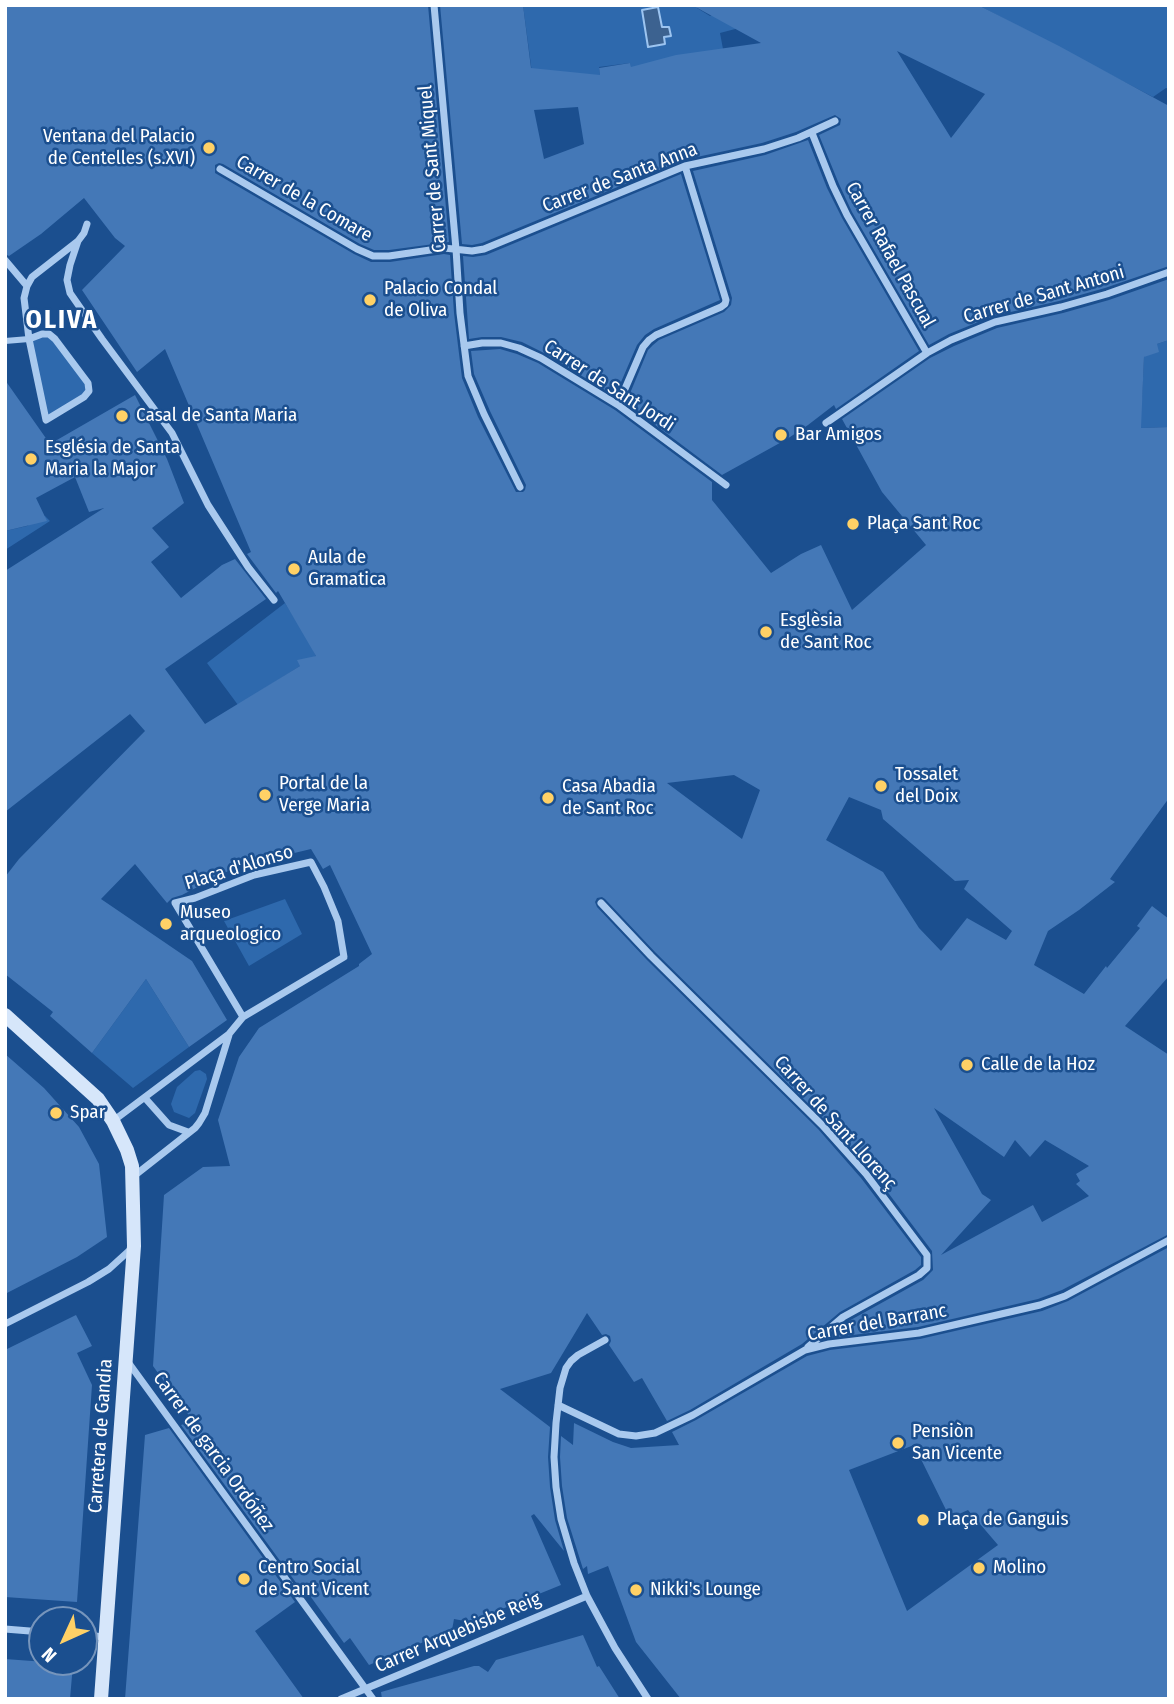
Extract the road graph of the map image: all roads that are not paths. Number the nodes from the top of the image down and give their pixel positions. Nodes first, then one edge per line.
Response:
1 (434, 5) edge
2 (835, 121) dead end
3 (812, 133) junction
4 (685, 166) junction
5 (220, 169) dead end
6 (87, 224) dead end
7 (78, 242) junction
8 (456, 249) junction
9 (5, 260) edge
10 (1169, 272) edge
11 (26, 286) junction
12 (29, 339) junction
13 (5, 341) edge
14 (464, 346) junction
15 (927, 353) junction
16 (618, 405) junction
17 (826, 423) dead end
18 (726, 485) dead end
19 (520, 487) dead end
20 (274, 600) dead end
21 (601, 903) dead end
22 (5, 1015) edge
23 (243, 1017) junction
24 (229, 1034) junction
25 (145, 1098) junction
26 (113, 1121) junction
27 (188, 1132) junction
28 (133, 1176) junction
29 (1169, 1240) edge
30 (134, 1246) junction
31 (5, 1324) edge
32 (606, 1340) dead end
33 (805, 1350) junction
34 (126, 1360) junction
35 (558, 1405) junction
36 (587, 1596) junction
37 (5, 1629) edge
38 (28, 1631) edge
39 (98, 1636) edge
40 (105, 1637) junction
41 (365, 1688) junction
42 (101, 1699) edge
43 (341, 1699) edge
44 (373, 1699) edge
45 (648, 1699) edge

1 - 8 street, Carrer de Sant Miquel
2 - 3 street, Carrer de Santa Anna
3 - 4 street, Carrer de Santa Anna
3 - 15 street, Carrer Rafael Pascual
4 - 8 street, Carrer de Santa Anna
4 - 16 street
5 - 8 street, Carrer de la Comare
6 - 7 street
7 - 11 street
7 - 20 street
8 - 14 street, Carrer de Sant Miquel
9 - 11 street
10 - 15 street, Carrer de Sant Antoni
11 - 12 street
12 - 12 street
12 - 13 street
14 - 16 street, Carrer de Sant Jordi
14 - 19 street, Carrer de Sant Miquel
15 - 17 street, Carrer de Sant Antoni
16 - 18 street, Carrer de Sant Jordi
21 - 33 street, Carrer de Sant Llorenç
22 - 26 main road, Carretera de Gandia
23 - 23 street, Plaça d'Alonso
23 - 24 street, Plaça d'Alonso
24 - 25 street, Plaça d'Alonso
24 - 27 street, Plaça d'Alonso
25 - 26 street, Plaça d'Alonso
25 - 27 street
26 - 28 main road, Carretera de Gandia
27 - 28 street, Plaça d'Alonso
28 - 30 main road, Carretera de Gandia
29 - 33 street, Carrer del Barranc
30 - 31 street
30 - 34 main road, Carretera de Gandia
32 - 35 street
33 - 35 street, Carrer del Barranc
34 - 40 main road, Carretera de Gandia
34 - 41 street, Carrer de garcia Ordóñez
35 - 36 street
36 - 41 street, Carrer Arquebisbe Reig
36 - 45 street
37 - 38 street
39 - 40 street
40 - 42 main road, Carretera de Gandia
41 - 43 street, Carrer Arquebisbe Reig
41 - 44 street, Carrer de garcia Ordóñez

